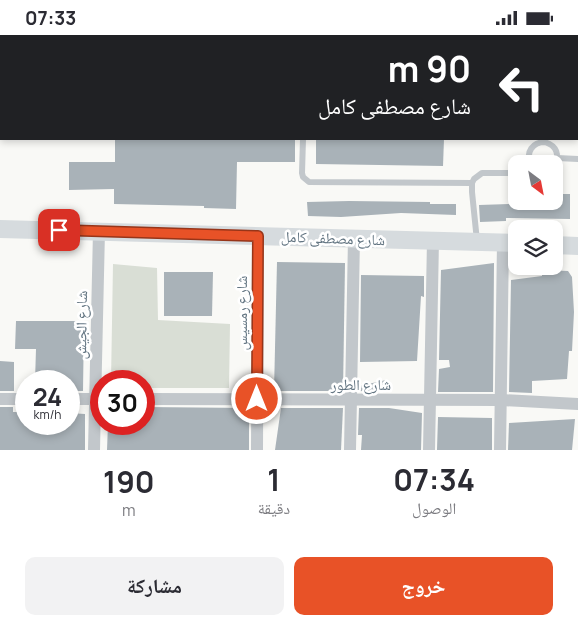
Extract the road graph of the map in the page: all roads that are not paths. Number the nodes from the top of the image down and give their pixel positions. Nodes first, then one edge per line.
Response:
1 (303, 140) edge
2 (529, 155) edge
3 (556, 155) edge
4 (563, 158) edge
5 (578, 159) edge
6 (508, 173) edge
7 (472, 183) junction
8 (0, 229) edge
9 (99, 231) junction
10 (258, 236) junction
11 (354, 238) junction
12 (433, 240) junction
13 (477, 241) junction
14 (508, 243) edge
15 (563, 245) edge
16 (578, 246) edge
17 (508, 275) edge
18 (96, 370) edge
19 (0, 399) edge
20 (15, 399) edge
21 (155, 399) edge
22 (257, 399) junction
23 (351, 400) junction
24 (430, 400) junction
25 (501, 400) junction
26 (578, 404) edge
27 (94, 435) edge
28 (94, 450) edge
29 (256, 450) edge
30 (350, 450) edge
31 (429, 450) edge
32 (500, 450) edge

1 - 7 lane
2 - 3 lane
4 - 5 lane
6 - 7 lane
7 - 13 lane
8 - 9 main road, شارع مصطفى كامل
9 - 10 main road, شارع مصطفى كامل
9 - 18 street, شارع الجيش
10 - 11 main road, شارع مصطفى كامل
10 - 22 street, شارع رمسيس
11 - 12 main road, شارع مصطفى كامل
11 - 23 street
12 - 13 main road, شارع مصطفى كامل
12 - 24 street
13 - 14 main road, شارع مصطفى كامل
15 - 16 main road
17 - 25 street
19 - 20 street
21 - 22 street, شارع الطور
22 - 23 street, شارع الطور
22 - 29 street, شارع رمسيس
23 - 24 street, شارع الطور
23 - 30 street
24 - 25 street, شارع الطور
24 - 31 street
25 - 26 street, شارع الطور
25 - 32 street
27 - 28 street, شارع الجيش

